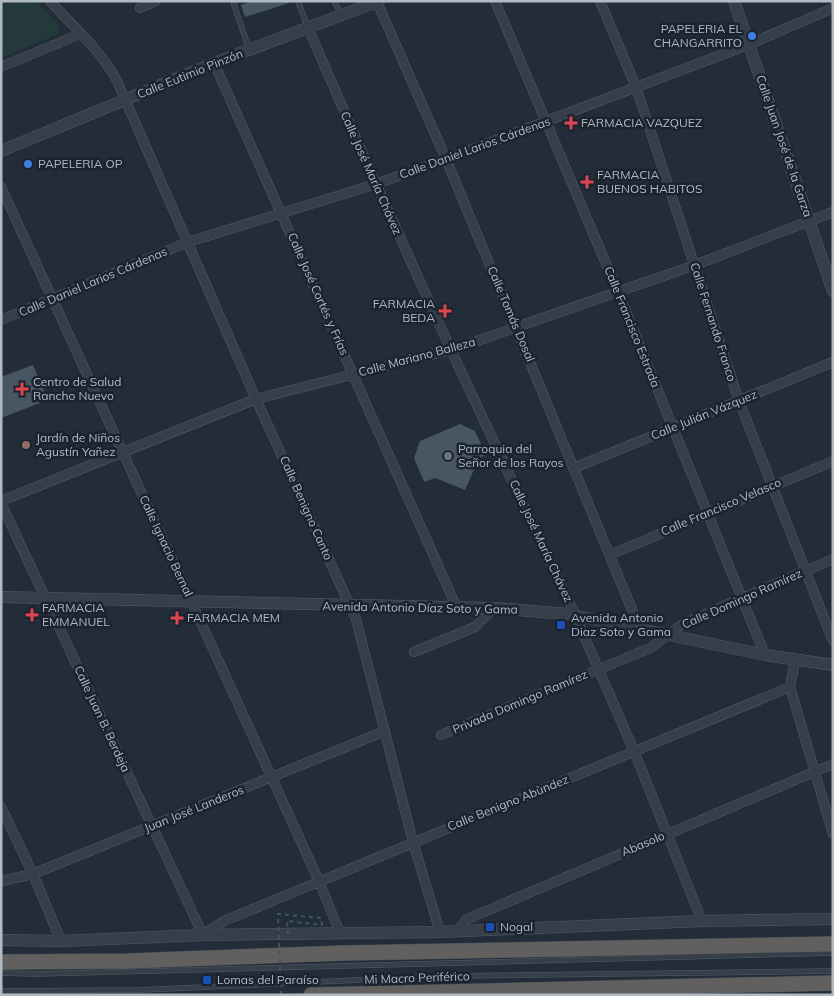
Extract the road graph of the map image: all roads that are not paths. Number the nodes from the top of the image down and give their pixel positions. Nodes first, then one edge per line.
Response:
1 (50, 1) edge
2 (234, 1) edge
3 (298, 1) edge
4 (334, 1) edge
5 (496, 1) edge
6 (600, 1) edge
7 (734, 1) edge
8 (153, 2) edge
9 (378, 2) edge
10 (140, 8) dead end
11 (833, 8) edge
12 (342, 15) junction
13 (308, 28) junction
14 (80, 34) junction
15 (750, 44) junction
16 (249, 50) junction
17 (214, 63) junction
18 (1, 67) edge
19 (636, 87) junction
20 (125, 100) junction
21 (546, 121) junction
22 (1, 151) edge
23 (446, 159) junction
24 (376, 184) junction
25 (1, 187) edge
26 (833, 212) edge
27 (282, 213) junction
28 (809, 221) junction
29 (188, 242) junction
30 (695, 265) junction
31 (833, 291) edge
32 (618, 292) junction
33 (52, 298) junction
34 (1, 320) edge
35 (517, 328) junction
36 (451, 350) junction
37 (833, 362) edge
38 (354, 373) junction
39 (256, 399) junction
40 (739, 401) junction
41 (673, 427) junction
42 (123, 452) junction
43 (833, 461) edge
44 (574, 468) junction
45 (771, 486) junction
46 (1, 502) edge
47 (707, 513) junction
48 (610, 555) junction
49 (833, 559) edge
50 (806, 570) junction
51 (1, 597) edge
52 (46, 598) junction
53 (741, 598) junction
54 (192, 603) junction
55 (350, 606) junction
56 (457, 608) junction
57 (494, 608) junction
58 (575, 615) junction
59 (640, 629) junction
60 (668, 635) junction
61 (833, 641) edge
62 (414, 652) dead end
63 (765, 655) junction
64 (795, 660) junction
65 (833, 665) edge
66 (599, 670) junction
67 (790, 687) junction
68 (385, 731) junction
69 (441, 735) dead end
70 (634, 752) junction
71 (833, 764) edge
72 (814, 771) junction
73 (271, 777) junction
74 (1, 807) edge
75 (152, 826) junction
76 (833, 832) edge
77 (667, 834) junction
78 (413, 842) junction
79 (33, 874) junction
80 (1, 880) edge
81 (319, 882) junction
82 (833, 919) edge
83 (702, 920) junction
84 (458, 931) junction
85 (440, 932) junction
86 (340, 933) junction
87 (203, 935) junction
88 (1, 940) edge
89 (61, 941) junction
90 (833, 944) edge
91 (833, 953) edge
92 (1, 962) edge
93 (833, 971) edge
94 (1, 973) edge
95 (833, 984) edge
96 (581, 989) junction
97 (1, 991) edge
98 (311, 995) edge
99 (597, 995) edge

1 - 14 street, Calle Benigno Canto
2 - 16 lane
3 - 13 lane
4 - 12 lane
5 - 21 street, Calle Francisco Estrada
6 - 19 street, Calle Fernando Franco
7 - 15 street, Calle Juan José de la Garza
8 - 10 street
9 - 12 street, Calle Eutimio Pinzón
9 - 23 street, Calle Tomás Dosal
11 - 15 street, Calle Daniel Larios Cárdenas
12 - 13 street, Calle Eutimio Pinzón
13 - 16 street, Calle Eutimio Pinzón
13 - 24 street, Calle José María Chávez
14 - 18 street
14 - 20 street, Calle Benigno Canto
15 - 19 street, Calle Daniel Larios Cárdenas
15 - 28 street, Calle Juan José de la Garza
16 - 17 street, Calle Eutimio Pinzón
17 - 20 street, Calle Eutimio Pinzón
17 - 27 street, Calle José Cortés y Frías
19 - 21 street, Calle Daniel Larios Cárdenas
19 - 30 street, Calle Fernando Franco
20 - 22 street, Calle Eutimio Pinzón
20 - 29 street, Calle Benigno Canto
21 - 23 street, Calle Daniel Larios Cárdenas
21 - 32 street, Calle Francisco Estrada
23 - 24 street, Calle Daniel Larios Cárdenas
23 - 35 street, Calle Tomás Dosal
24 - 27 street, Calle Daniel Larios Cárdenas
24 - 36 street, Calle José María Chávez
25 - 33 street, Calle Ignacio Bernal
26 - 28 street, Calle Mariano Balleza
27 - 29 street, Calle Daniel Larios Cárdenas
27 - 38 street, Calle José Cortés y Frías
28 - 30 street, Calle Mariano Balleza
28 - 31 street, Calle Juan José de la Garza
29 - 33 street, Calle Daniel Larios Cárdenas
29 - 39 street, Calle Benigno Canto
30 - 32 street, Calle Mariano Balleza
30 - 40 street, Calle Fernando Franco
32 - 35 street, Calle Mariano Balleza
32 - 41 street, Calle Francisco Estrada
33 - 34 street, Calle Daniel Larios Cárdenas
33 - 42 street, Calle Ignacio Bernal
35 - 36 street, Calle Mariano Balleza
35 - 44 street, Calle Tomás Dosal
36 - 38 street, Calle Mariano Balleza
36 - 58 street, Calle José María Chávez
37 - 40 street, Calle Julián Vázquez
38 - 39 street, Calle Mariano Balleza
38 - 56 street, Calle José Cortés y Frías
39 - 42 street, Calle Mariano Balleza
39 - 55 street, Calle Benigno Canto
40 - 41 street, Calle Julián Vázquez
40 - 45 street, Calle Fernando Franco
41 - 44 street, Calle Julián Vázquez
41 - 47 street, Calle Francisco Estrada
42 - 46 street, Calle Mariano Balleza
42 - 54 street, Calle Ignacio Bernal
43 - 45 street, Calle Francisco Velasco
44 - 48 street, Calle Tomás Dosal
45 - 47 street, Calle Francisco Velasco
45 - 50 street, Calle Fernando Franco
46 - 52 street, Calle Juan B. Berdeja
47 - 48 street, Calle Francisco Velasco
47 - 53 street, Calle Francisco Estrada
48 - 59 street, Calle Tomás Dosal
49 - 50 street, Calle Domingo Ramírez
50 - 53 street, Calle Domingo Ramírez
50 - 61 street, Calle Fernando Franco
51 - 52 street, Avenida Antonio Díaz Soto y Gama
52 - 54 street, Avenida Antonio Díaz Soto y Gama
52 - 75 street, Calle Juan B. Berdeja
53 - 60 street, Calle Domingo Ramírez
53 - 63 street, Calle Francisco Estrada
54 - 55 street, Avenida Antonio Díaz Soto y Gama
54 - 73 street, Calle Ignacio Bernal
55 - 56 street, Avenida Antonio Díaz Soto y Gama
55 - 68 street, Calle Benigno Canto
56 - 57 street, Avenida Antonio Díaz Soto y Gama
57 - 58 street, Avenida Antonio Díaz Soto y Gama
57 - 62 street
58 - 59 street, Avenida Antonio Díaz Soto y Gama
58 - 66 street, Calle José María Chávez
59 - 60 street, Avenida Antonio Díaz Soto y Gama
60 - 63 street, Avenida Antonio Díaz Soto y Gama
60 - 66 street, Calle Domingo Ramírez
63 - 64 street, Avenida Antonio Díaz Soto y Gama
64 - 65 street, Avenida Antonio Díaz Soto y Gama
64 - 67 street
66 - 69 street, Privada Domingo Ramírez
66 - 70 street, Calle José María Chávez
67 - 70 street, Calle Benigno Abùndez
67 - 72 street
68 - 73 street, Juan José Landeros
68 - 78 street, Calle Benigno Canto
70 - 77 street, Calle José María Chávez
70 - 78 street, Calle Benigno Abùndez
71 - 72 street, Abasolo
72 - 76 street
72 - 77 street, Abasolo
73 - 75 street, Juan José Landeros
73 - 81 street, Calle Ignacio Bernal
74 - 79 street
75 - 79 street, Juan José Landeros
75 - 87 street, Calle Juan B. Berdeja
77 - 83 street, Calle José María Chávez
77 - 84 street, Abasolo
78 - 81 street, Calle Benigno Abùndez
78 - 85 street, Calle Benigno Canto
79 - 80 street, Juan José Landeros
79 - 89 street
81 - 86 street, Calle Ignacio Bernal
81 - 87 street, Calle Benigno Abùndez
82 - 83 street
83 - 84 street
84 - 85 street
85 - 86 street
86 - 87 street
87 - 89 street
88 - 89 street
90 - 92 highway
91 - 94 lane, Mi Macro Periférico
93 - 97 lane, Mi Macro Periférico
95 - 96 highway
96 - 98 highway
96 - 99 street

